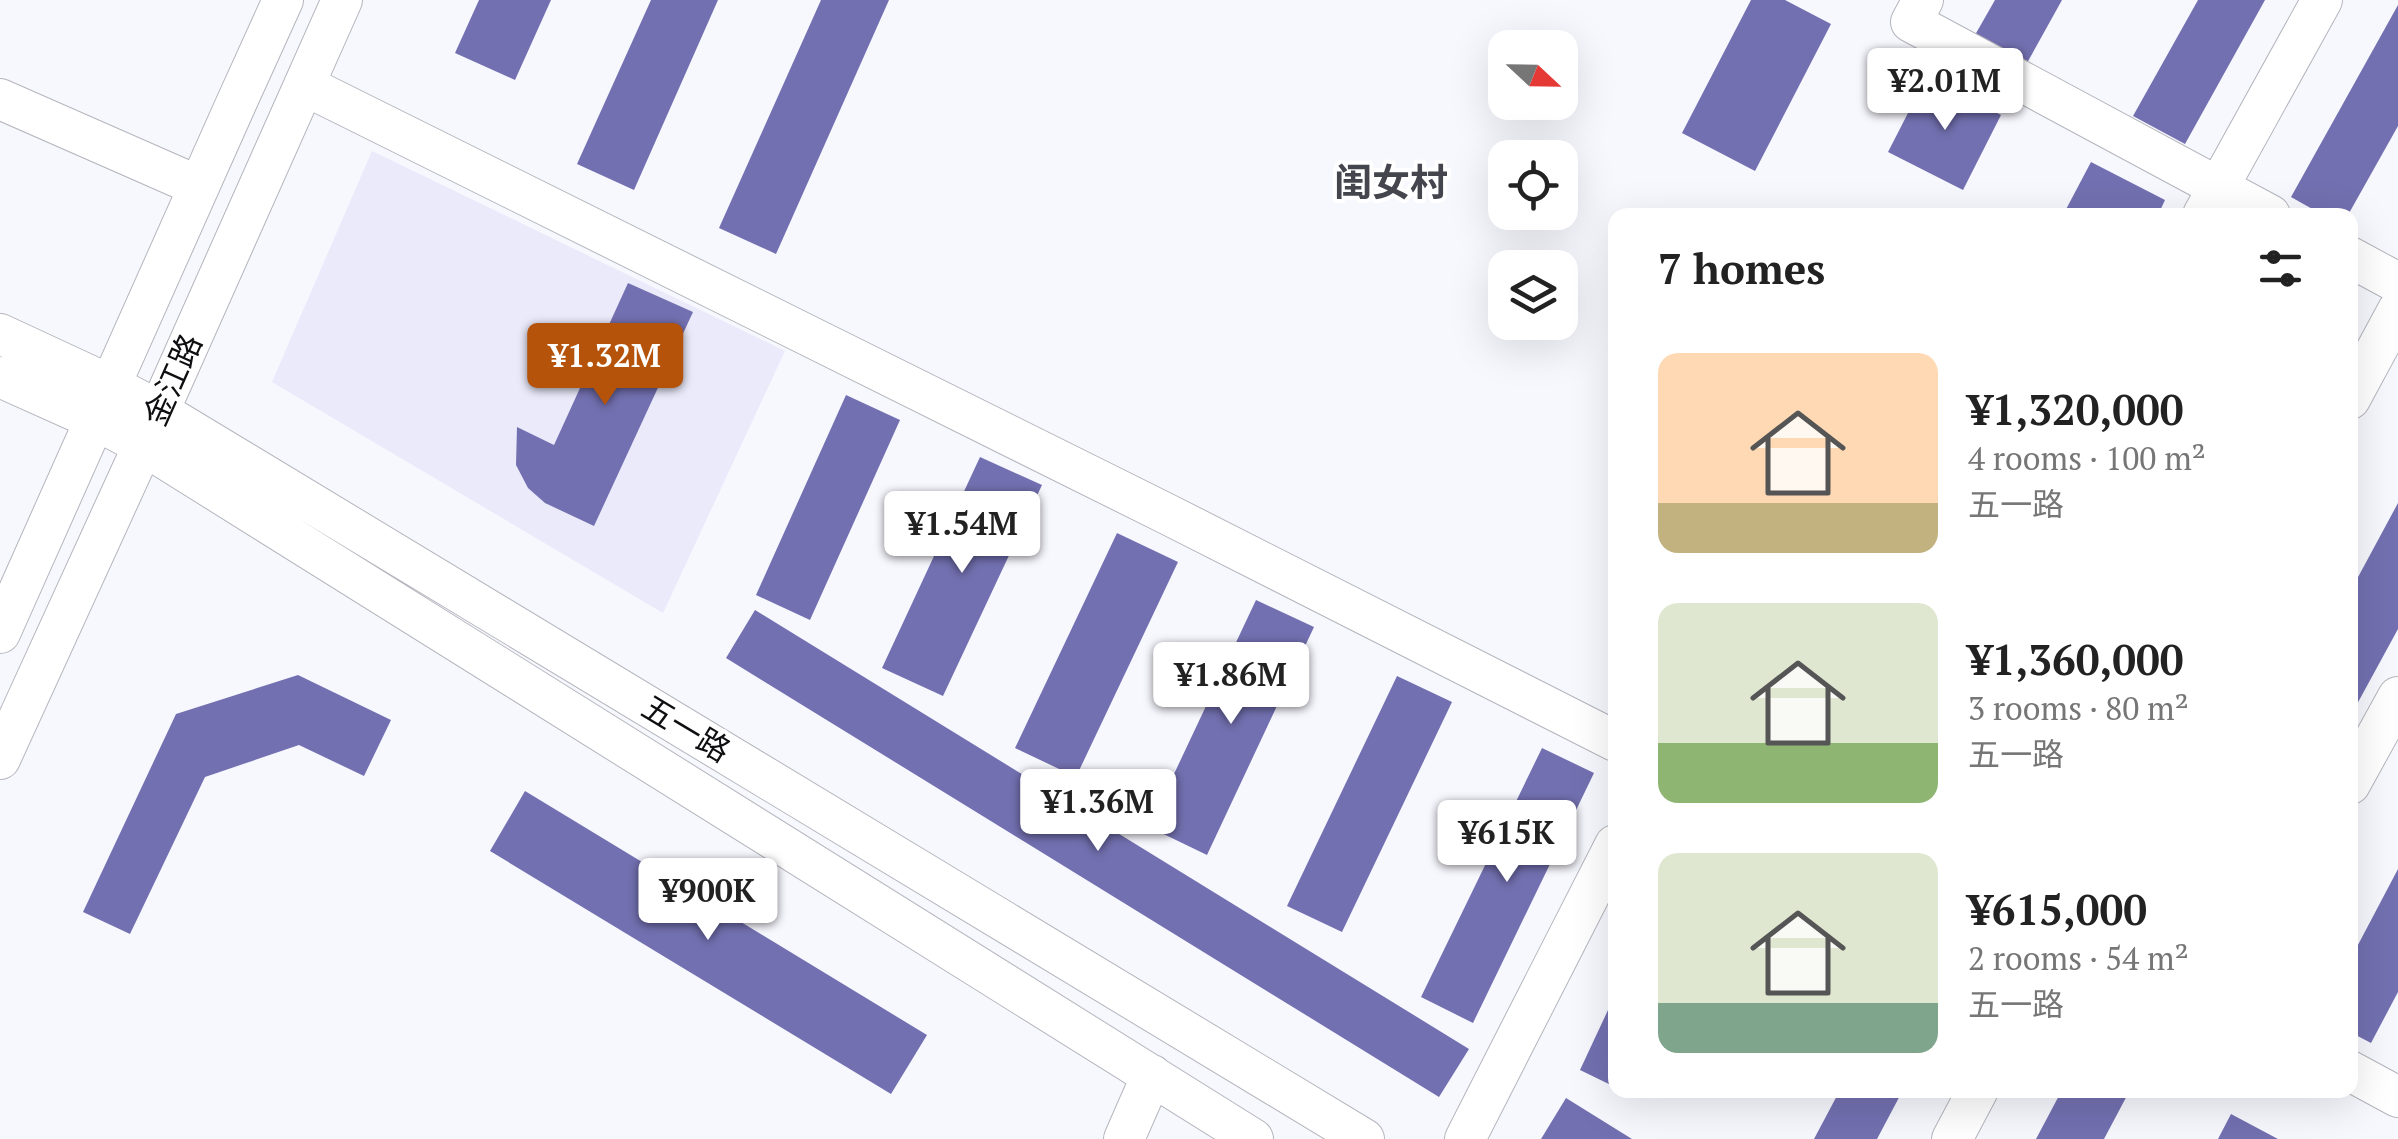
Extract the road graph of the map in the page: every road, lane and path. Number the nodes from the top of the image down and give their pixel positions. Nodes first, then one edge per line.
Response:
1 (282, 0) edge
2 (342, 0) edge
3 (1923, 0) edge
4 (2322, 0) edge
5 (304, 85) junction
6 (0, 99) edge
7 (198, 186) junction
8 (2211, 201) edge
9 (2240, 208) edge
10 (2358, 261) edge
11 (2398, 282) edge
12 (2398, 310) edge
13 (0, 334) edge
14 (0, 377) edge
15 (2358, 385) edge
16 (104, 403) junction
17 (151, 428) junction
18 (0, 633) edge
19 (2398, 697) edge
20 (1608, 738) edge
21 (0, 759) edge
22 (2358, 770) edge
23 (1608, 859) edge
24 (1152, 1075) junction
25 (2358, 1076) edge
26 (1974, 1098) edge
27 (2398, 1098) edge
28 (1124, 1139) edge
29 (1254, 1139) edge
30 (1364, 1139) edge
31 (1465, 1139) edge
32 (1952, 1139) edge

1 - 7 street, 金江路
2 - 5 street, 金江路
3 - 8 street
4 - 8 street
5 - 17 street, 金江路
5 - 20 street
6 - 7 street
7 - 16 street, 金江路
8 - 9 street
10 - 11 street
12 - 15 street
13 - 16 street, 五一路
14 - 16 street, 五一路
16 - 17 street, 五一路
16 - 18 street, 金江路
17 - 21 street, 金江路
17 - 24 street, 五一路
17 - 30 street, 五一路
19 - 22 street
23 - 31 street
24 - 28 street
24 - 29 street, 五一路
25 - 27 street
26 - 32 street

